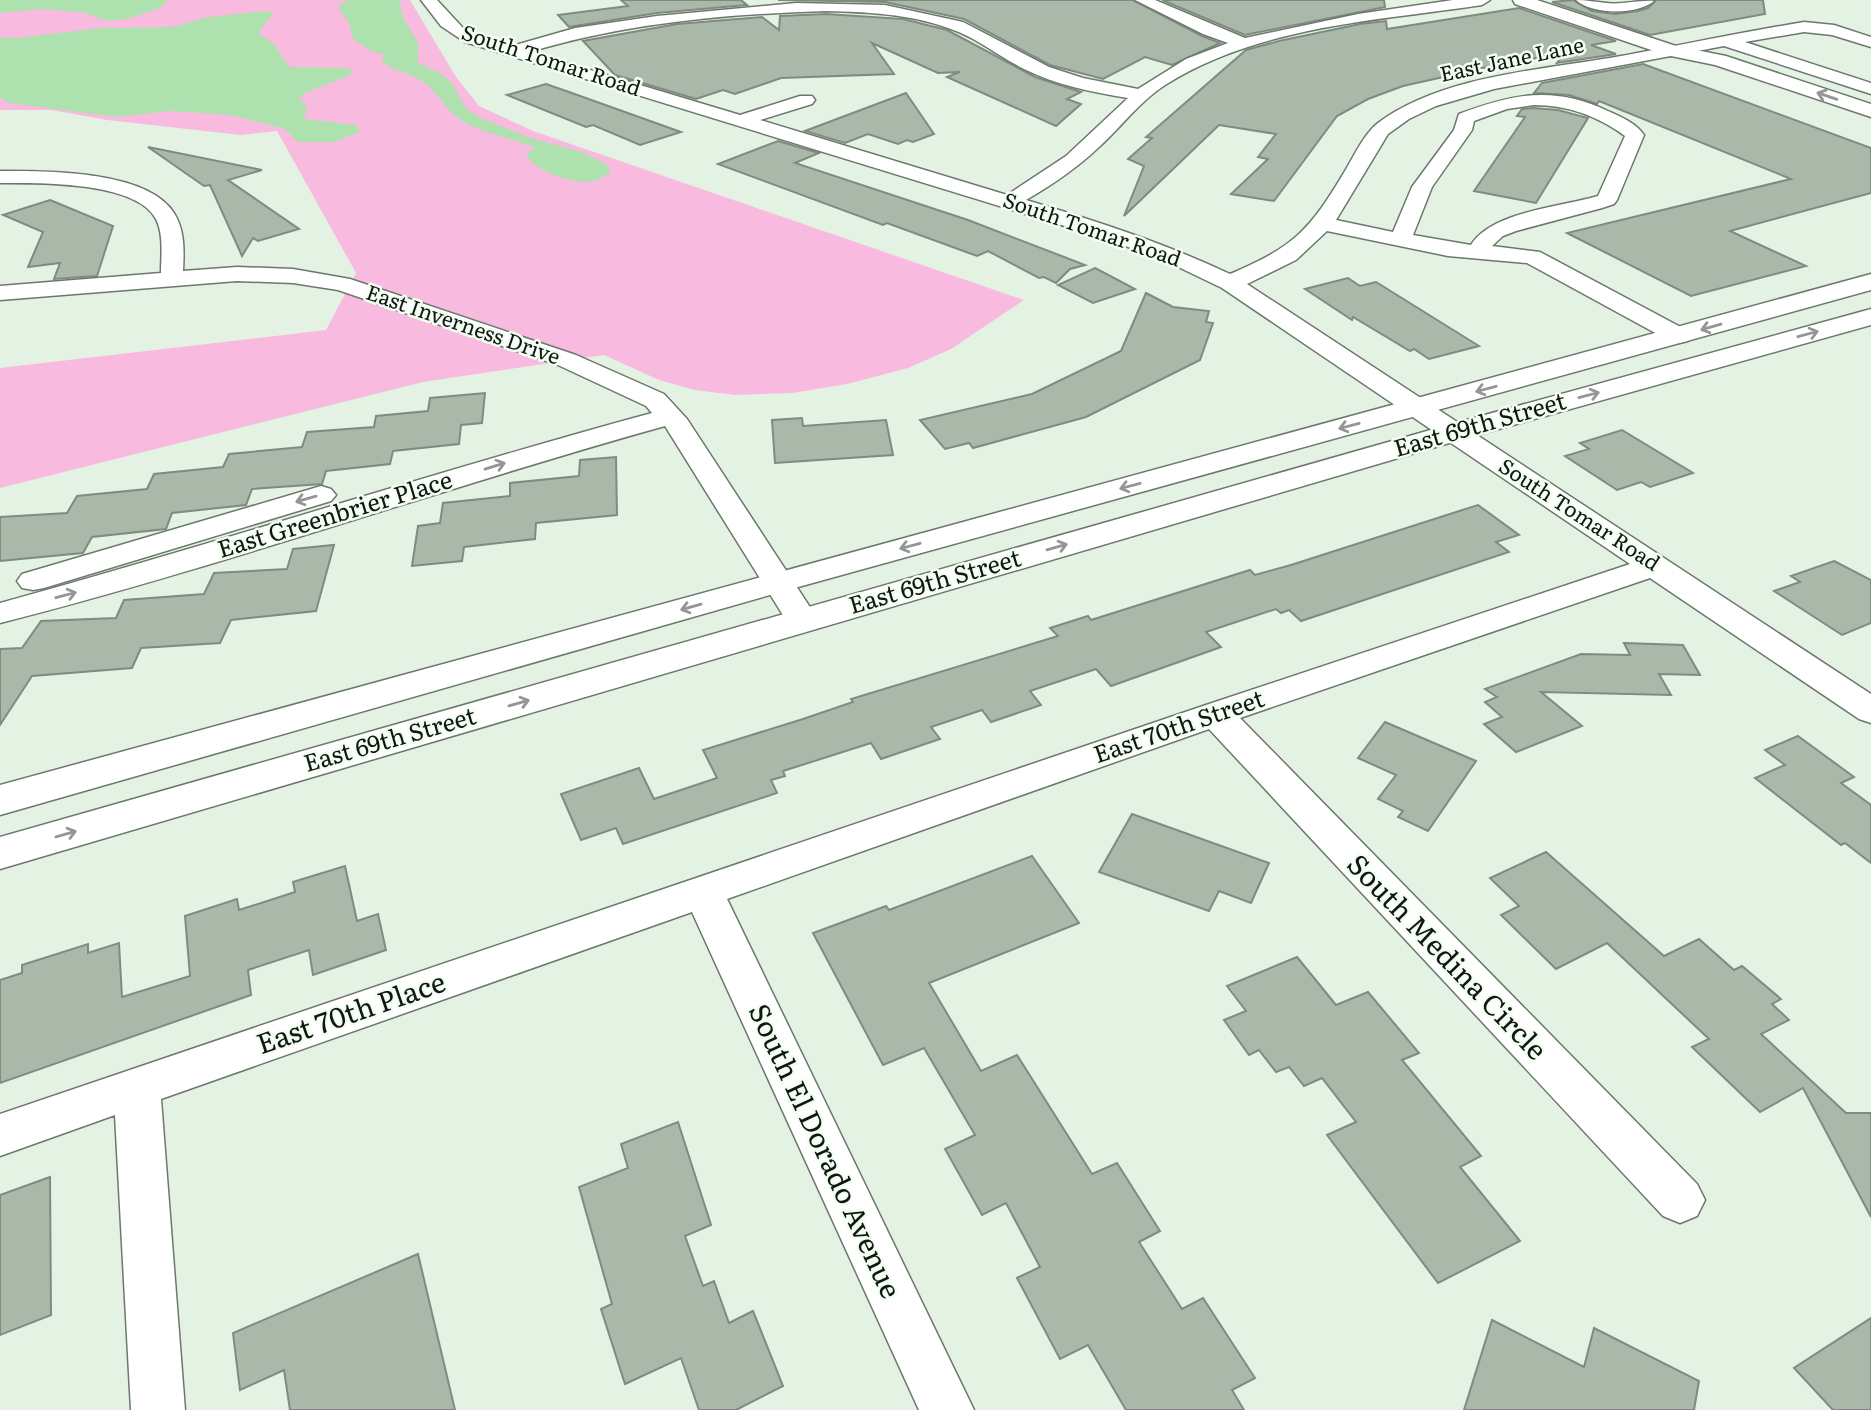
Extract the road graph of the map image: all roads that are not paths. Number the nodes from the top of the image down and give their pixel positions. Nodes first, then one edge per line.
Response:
1 (429, 0) edge
2 (1143, 0) edge
3 (1365, 0) edge
4 (1482, 0) edge
5 (1521, 0) edge
6 (1584, 0) edge
7 (1647, 0) edge
8 (1399, 14) junction
9 (1868, 25) edge
10 (1834, 30) junction
11 (1726, 41) junction
12 (1871, 42) edge
13 (1245, 44) junction
14 (1753, 50) junction
15 (1871, 50) edge
16 (514, 51) junction
17 (1672, 51) junction
18 (1871, 89) edge
19 (1141, 95) junction
20 (806, 100) dead end
21 (1871, 111) edge
22 (738, 121) junction
23 (1871, 128) edge
24 (0, 177) edge
25 (1009, 202) junction
26 (1322, 224) junction
27 (1400, 240) junction
28 (1477, 252) junction
29 (172, 278) junction
30 (1871, 282) edge
31 (1230, 283) junction
32 (0, 293) edge
33 (1871, 317) edge
34 (1679, 335) junction
35 (662, 408) junction
36 (1415, 408) junction
37 (1452, 432) junction
38 (1656, 566) junction
39 (779, 582) junction
40 (0, 591) edge
41 (0, 613) edge
42 (803, 621) junction
43 (1871, 711) edge
44 (1215, 714) junction
45 (0, 800) edge
46 (0, 853) edge
47 (703, 892) junction
48 (137, 1088) junction
49 (0, 1135) edge
50 (1679, 1200) dead end
51 (158, 1410) edge
52 (947, 1410) edge

1 - 16 street, South Tomar Road
2 - 13 street
3 - 8 street
4 - 8 street
5 - 17 main road
6 - 7 street
8 - 13 street
9 - 10 street
10 - 11 street, East Jane Lane
10 - 12 street
11 - 14 street
11 - 17 street, East Jane Lane
13 - 19 street
14 - 15 street
14 - 18 street
16 - 19 street
16 - 22 street, South Tomar Road
21 -> 17 main road
17 - 23 main road
17 - 26 street, East Jane Lane
19 - 25 street
20 - 22 street
22 - 25 street, South Tomar Road
24 - 29 street
25 - 31 street, South Tomar Road
26 - 27 street
26 - 31 street, East Jane Lane
27 - 28 street
27 - 28 street
28 - 34 street
29 - 32 street, East Inverness Drive
29 - 35 street, East Inverness Drive
30 -> 34 main road, East 69th Street
31 - 36 street, South Tomar Road
37 -> 33 main road, East 69th Street
34 -> 36 main road, East 69th Street
35 - 39 street
35 -> 40 street, East Greenbrier Place
41 -> 35 street, East Greenbrier Place
36 - 37 street, South Tomar Road
36 -> 39 main road, East 69th Street
37 - 38 street, South Tomar Road
42 -> 37 main road, East 69th Street
38 - 43 street, South Tomar Road
38 - 44 street, East 70th Street
39 - 42 street
39 -> 45 main road, East 69th Street
46 -> 42 main road, East 69th Street
44 - 47 street, East 70th Street
44 - 50 street, South Medina Circle
47 - 48 street, East 70th Place
47 - 52 street, South El Dorado Avenue
48 - 49 street, East 70th Place
48 - 51 street

